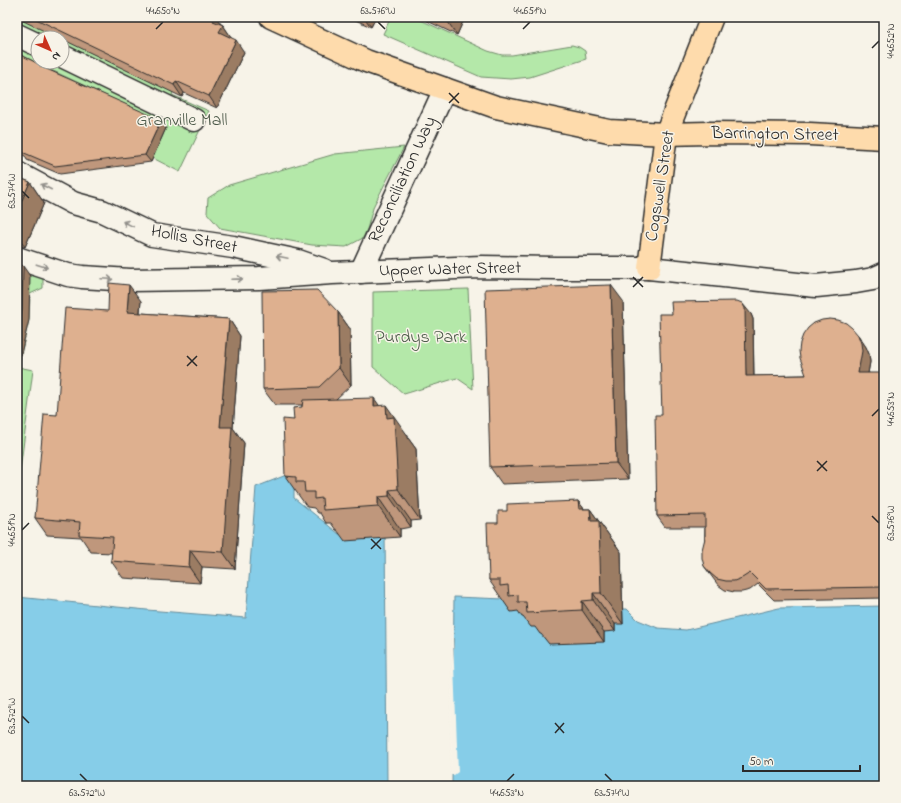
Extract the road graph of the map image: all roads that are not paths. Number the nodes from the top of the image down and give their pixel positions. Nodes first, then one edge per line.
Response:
1 (271, 17) edge
2 (712, 17) edge
3 (17, 35) edge
4 (30, 41) edge
5 (70, 60) edge
6 (445, 89) junction
7 (194, 120) dead end
8 (666, 134) junction
9 (884, 138) edge
10 (17, 173) edge
11 (17, 258) edge
12 (649, 268) junction
13 (361, 272) junction
14 (332, 273) junction
15 (884, 274) edge

1 - 6 main road, Barrington Street
2 - 8 main road, Cogswell Street
3 - 4 street
5 - 7 street
6 - 8 main road, Barrington Street
6 - 13 street, Reconciliation Way
8 - 9 main road, Barrington Street
8 - 12 main road, Cogswell Street
14 -> 10 street, Hollis Street
11 -> 14 street, Upper Water Street
12 - 13 street, Upper Water Street
12 - 15 street, Upper Water Street
13 - 14 street, Upper Water Street

